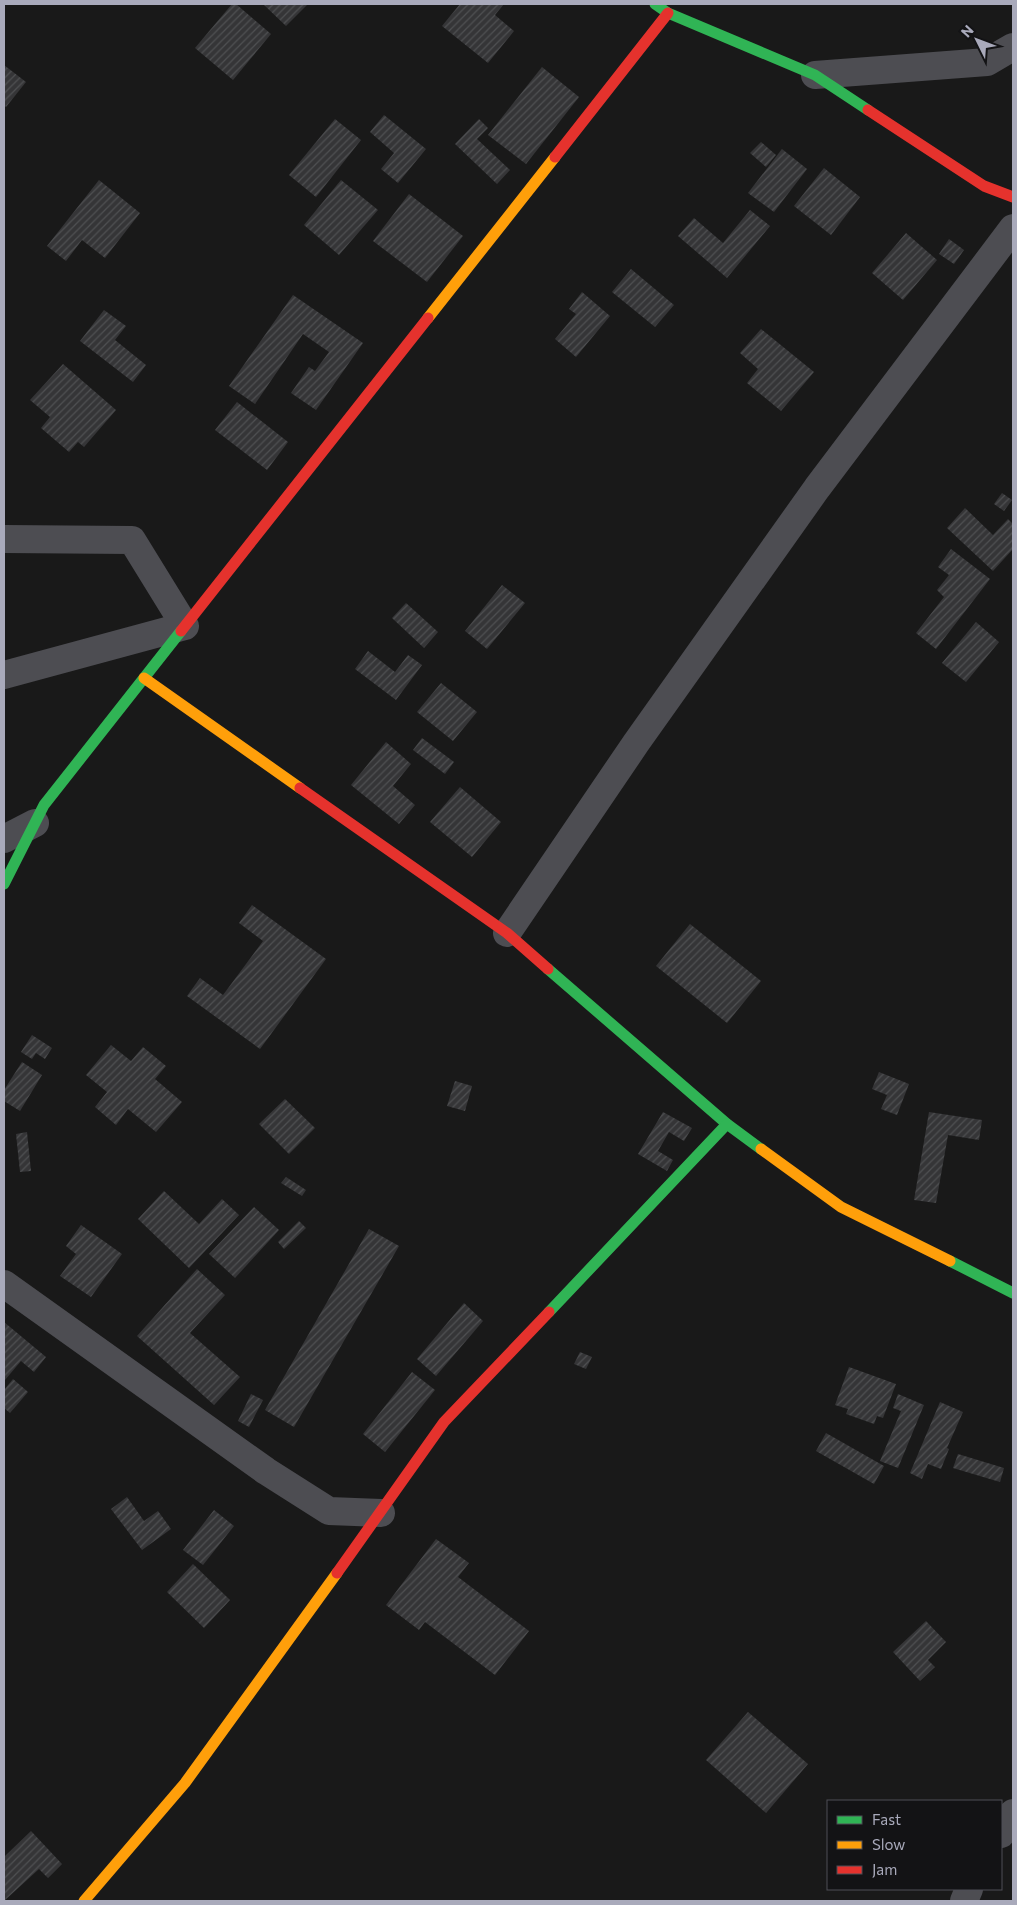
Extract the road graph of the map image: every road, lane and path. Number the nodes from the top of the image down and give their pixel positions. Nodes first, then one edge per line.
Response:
1 (655, 4) edge
2 (668, 13) junction
3 (1013, 47) edge
4 (815, 76) junction
5 (1013, 197) edge
6 (1013, 228) edge
7 (4, 539) edge
8 (185, 626) junction
9 (4, 675) edge
10 (144, 678) junction
11 (35, 823) junction
12 (4, 838) edge
13 (4, 884) edge
14 (507, 933) junction
15 (727, 1124) junction
16 (4, 1284) edge
17 (1013, 1293) edge
18 (381, 1514) junction
19 (1013, 1813) edge
20 (1002, 1832) edge
21 (84, 1901) edge

1 - 2 street
2 - 4 street
2 - 8 street
3 - 4 street
4 - 5 street
6 - 14 street
7 - 8 street
8 - 9 street
8 - 10 street
10 - 11 street
10 - 14 street
11 - 12 street
11 - 13 street
14 - 15 street
15 - 17 street
15 - 18 street
16 - 18 street
18 - 21 street
19 - 20 street

